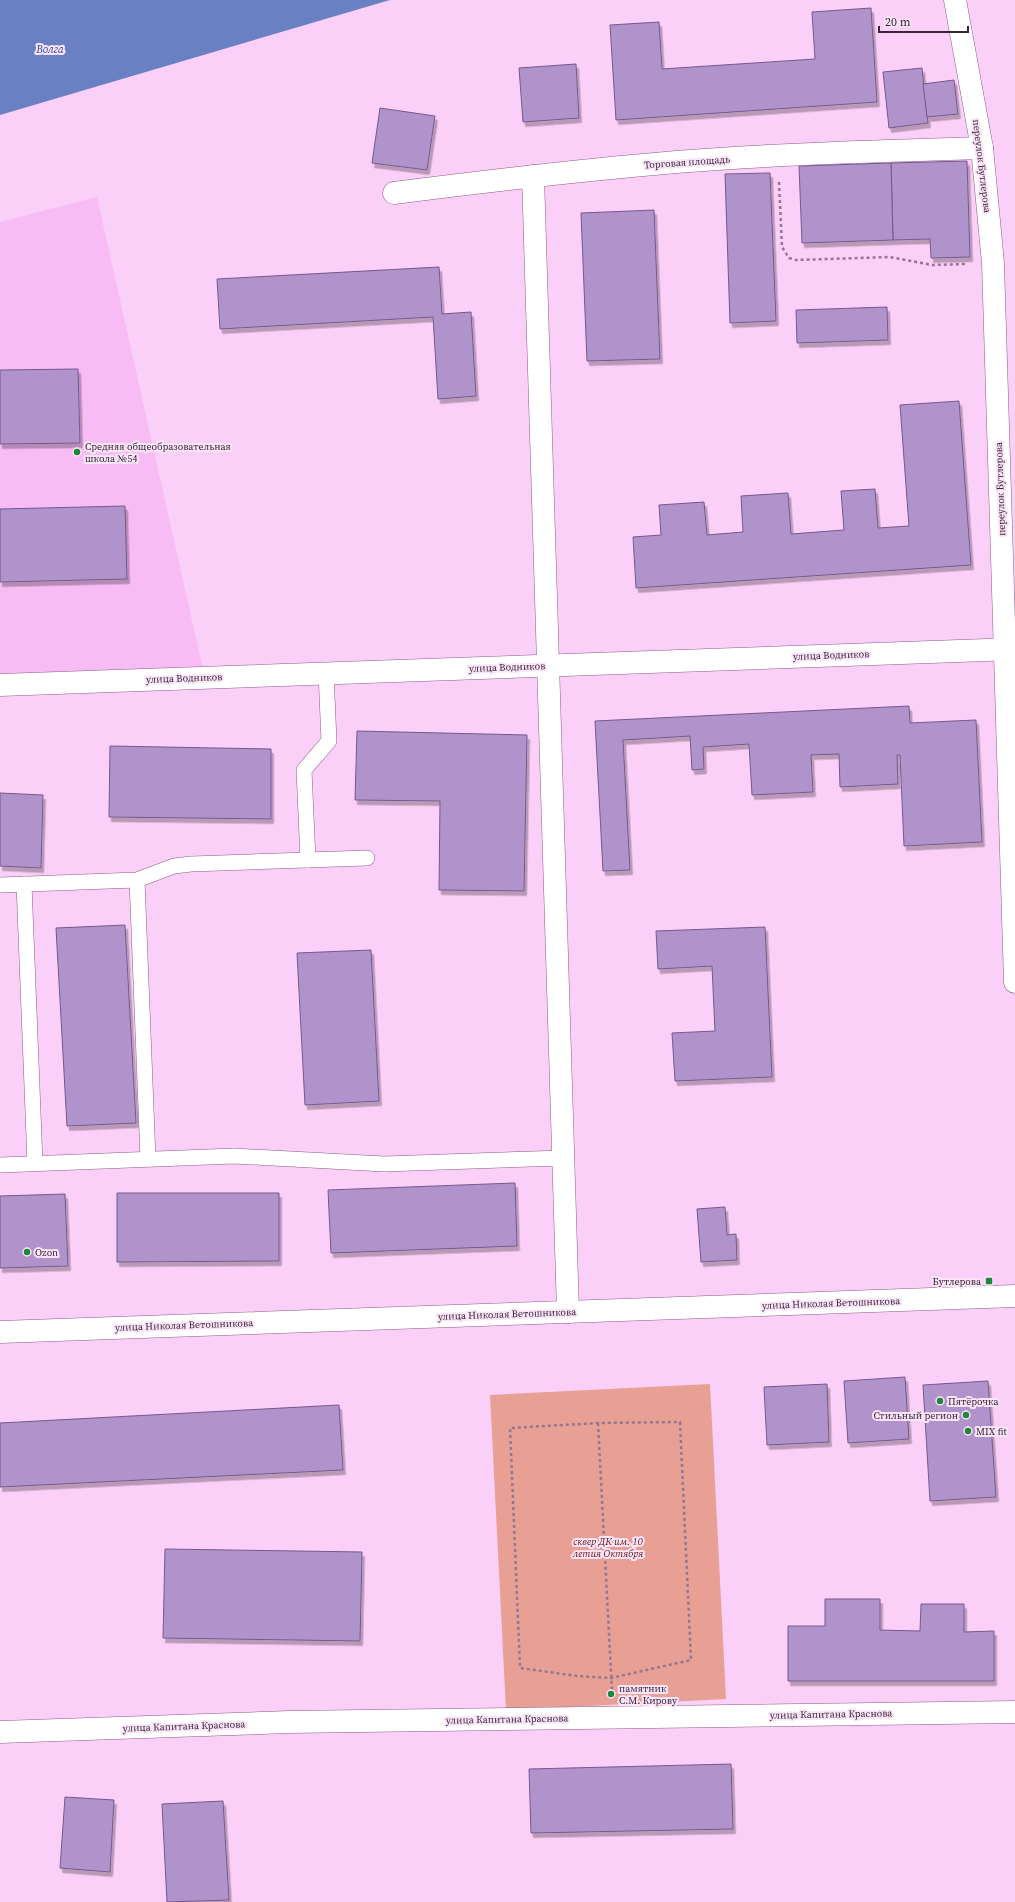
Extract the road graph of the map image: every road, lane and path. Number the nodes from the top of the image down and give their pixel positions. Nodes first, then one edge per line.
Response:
1 (955, 0) edge
2 (982, 148) junction
3 (778, 155) junction
4 (533, 176) junction
5 (394, 193) dead end
6 (993, 263) junction
7 (1010, 649) edge
8 (548, 665) junction
9 (326, 673) junction
10 (0, 685) edge
11 (368, 858) dead end
12 (308, 860) junction
13 (137, 880) junction
14 (24, 884) junction
15 (0, 885) edge
16 (1015, 982) edge
17 (564, 1158) junction
18 (148, 1159) junction
19 (35, 1164) junction
20 (0, 1165) edge
21 (1015, 1296) edge
22 (568, 1312) junction
23 (0, 1332) edge
24 (598, 1423) junction
25 (611, 1678) junction
26 (1015, 1712) edge
27 (616, 1718) junction
28 (0, 1732) edge

1 - 2 street, переулок Бутлерова
2 - 3 street, Торговая площадь
2 - 6 street, переулок Бутлерова
3 - 4 street, Торговая площадь
3 - 6 path
4 - 5 street, Торговая площадь
4 - 8 street
6 - 7 street, переулок Бутлерова
7 - 8 street, улица Водников
7 - 16 street, переулок Бутлерова
8 - 9 street, улица Водников
8 - 17 street
9 - 10 street, улица Водников
9 - 12 lane
11 - 12 lane
12 - 13 lane
13 - 14 lane
13 - 18 lane
14 - 15 lane
14 - 19 lane
17 - 18 lane
17 - 22 street
18 - 19 lane
19 - 20 lane
21 - 22 street, улица Николая Ветошникова
22 - 23 street, улица Николая Ветошникова
24 - 25 path
24 - 25 path
24 - 25 path
25 - 27 path
26 - 27 street, улица Капитана Краснова
27 - 28 street, улица Капитана Краснова

